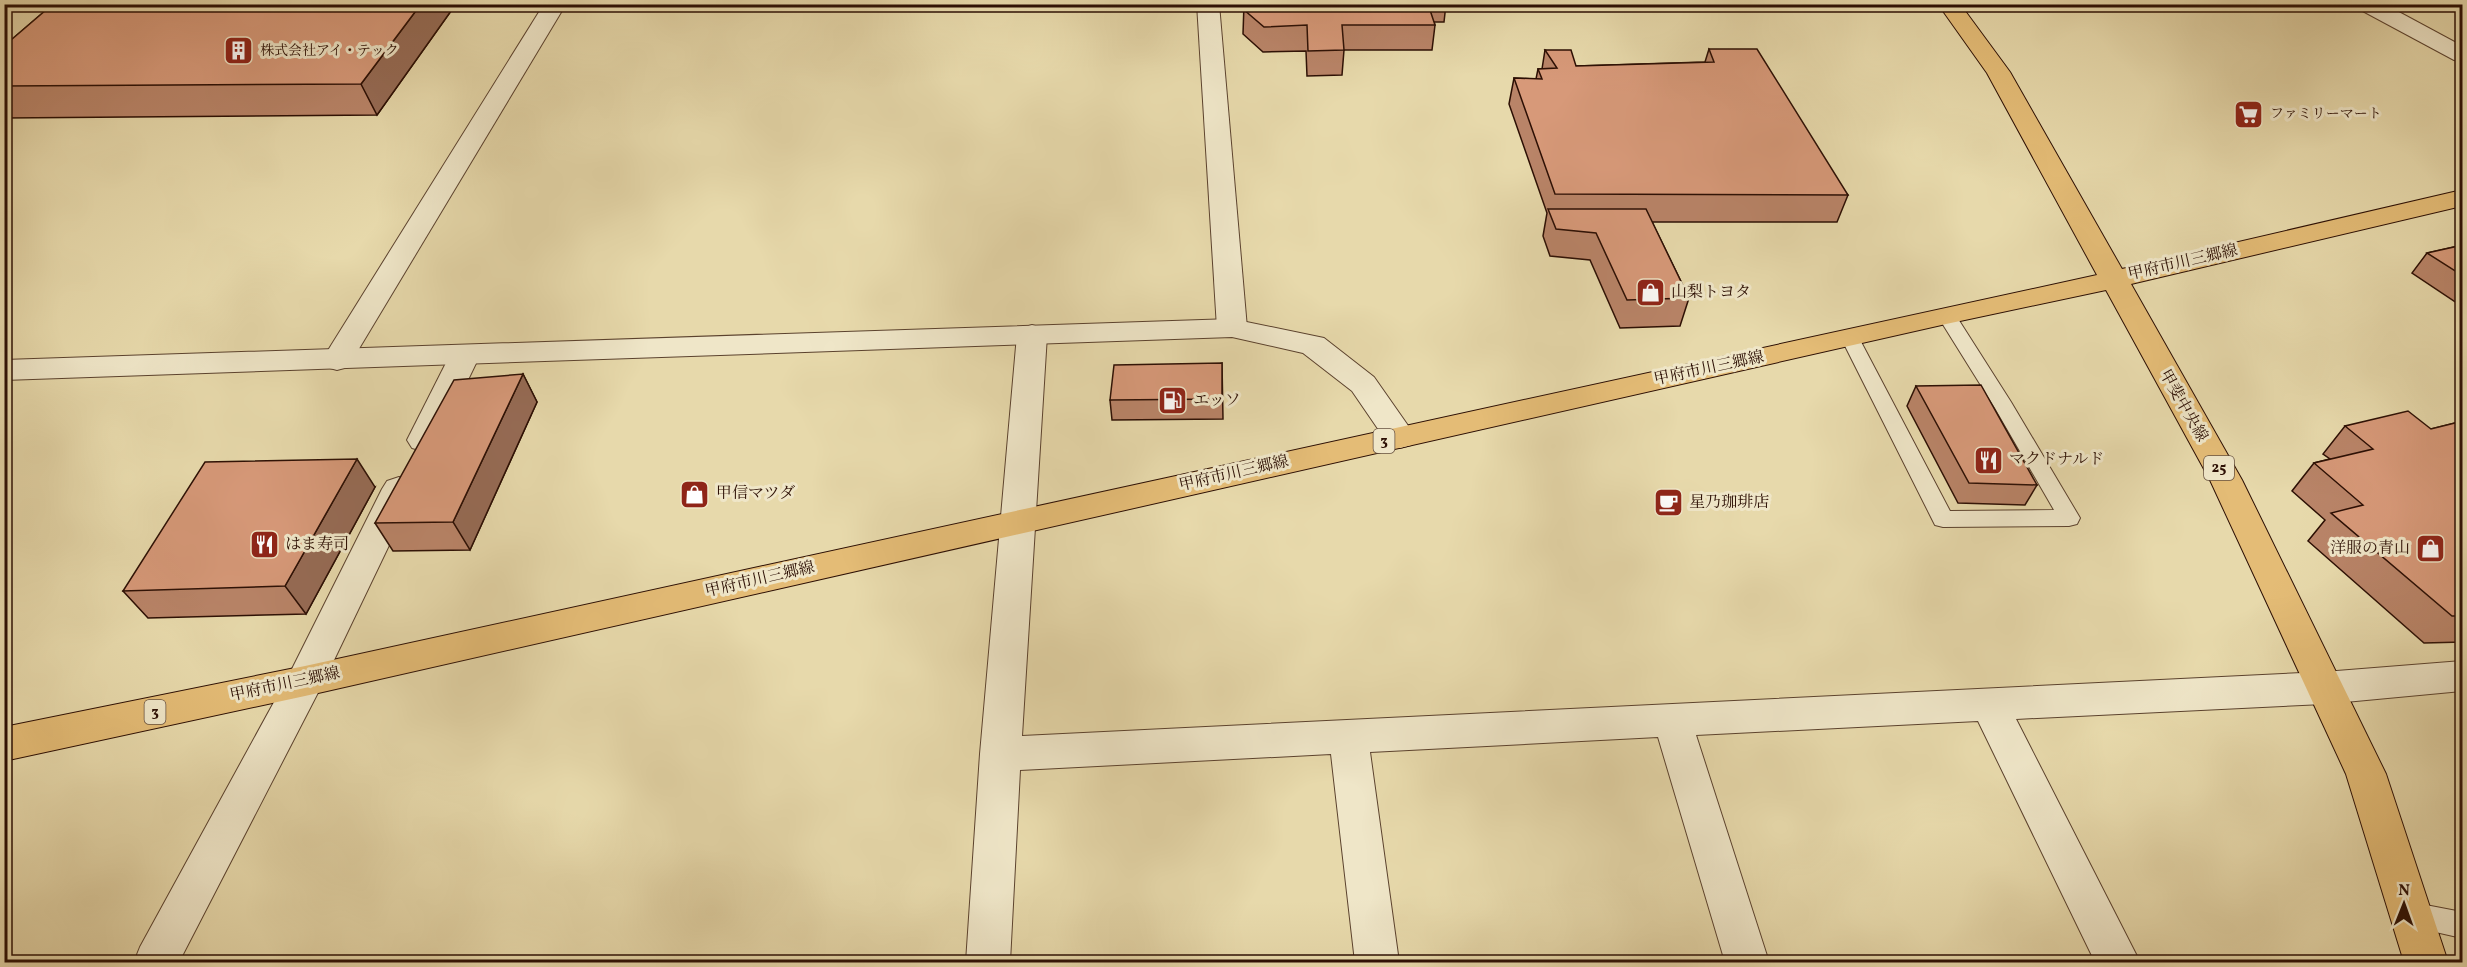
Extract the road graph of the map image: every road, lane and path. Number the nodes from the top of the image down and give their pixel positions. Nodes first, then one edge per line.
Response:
1 (555, 4) edge
2 (1208, 4) edge
3 (1950, 4) edge
4 (2367, 4) edge
5 (2463, 55) edge
6 (2463, 198) edge
7 (2113, 280) junction
8 (1946, 315) junction
9 (1232, 328) junction
10 (1032, 334) junction
11 (1850, 338) junction
12 (465, 355) junction
13 (337, 360) junction
14 (4, 370) edge
15 (1400, 438) junction
16 (1020, 522) junction
17 (2463, 676) edge
18 (305, 681) junction
19 (2324, 688) junction
20 (1989, 705) junction
21 (1672, 719) junction
22 (1348, 736) junction
23 (4, 744) edge
24 (1000, 754) junction
25 (2410, 915) junction
26 (2463, 925) edge
27 (156, 963) edge
28 (988, 963) edge
29 (1377, 963) edge
30 (1747, 963) edge
31 (2118, 963) edge
32 (2426, 963) edge

1 - 13 street
2 - 9 street
3 - 7 main road, 甲斐中央線 / 25
4 - 5 street
6 - 7 main road, 甲府市川三郷線 / 3
7 - 8 main road, 甲府市川三郷線 / 3
7 - 19 main road, 甲斐中央線 / 25
8 - 11 main road, 甲府市川三郷線 / 3
8 - 11 lane
9 - 10 street
9 - 15 street
10 - 12 street
10 - 16 street
11 - 15 main road, 甲府市川三郷線 / 3
12 - 13 street
12 - 18 street
13 - 14 street
15 - 16 main road, 甲府市川三郷線 / 3
16 - 18 main road, 甲府市川三郷線 / 3
16 - 24 street
17 - 19 street
18 - 23 main road, 甲府市川三郷線 / 3
18 - 27 street
19 - 20 street
19 - 25 main road, 甲斐中央線 / 25
20 - 21 street
20 - 31 street
21 - 22 street
21 - 30 street
22 - 24 street
22 - 29 street
24 - 28 street
25 - 26 lane
25 - 32 main road, 甲斐中央線 / 25

